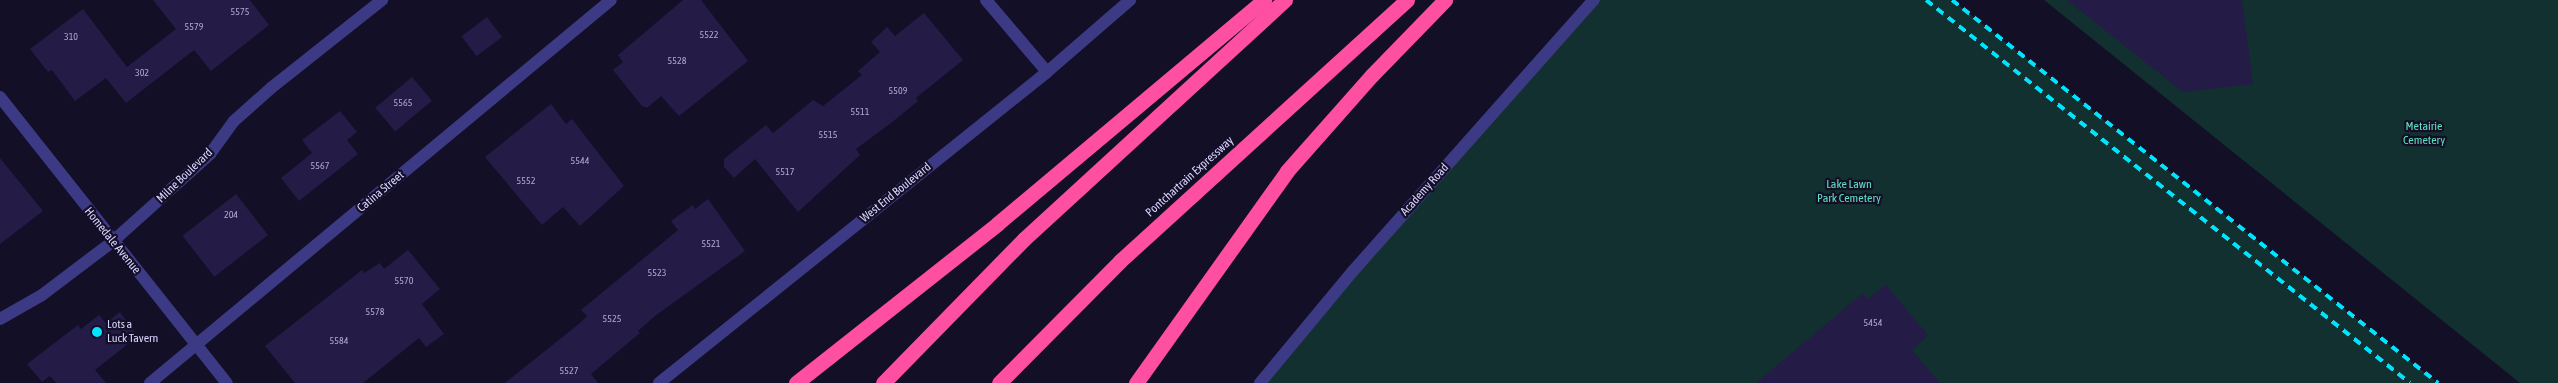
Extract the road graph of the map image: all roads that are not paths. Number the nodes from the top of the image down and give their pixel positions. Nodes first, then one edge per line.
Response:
1 (382, 0) edge
2 (611, 0) edge
3 (986, 0) edge
4 (1130, 0) edge
5 (1264, 0) edge
6 (1285, 0) edge
7 (1408, 0) edge
8 (1445, 0) edge
9 (1594, 0) edge
10 (1047, 72) junction
11 (0, 97) edge
12 (112, 242) junction
13 (0, 319) edge
14 (197, 344) junction
15 (150, 383) edge
16 (227, 383) edge
17 (659, 383) edge
18 (796, 383) edge
19 (883, 383) edge
20 (998, 383) edge
21 (1136, 383) edge
22 (1260, 383) edge

1 - 12 street, Milne Boulevard
2 - 14 street, Catina Street
3 - 10 street
4 - 10 street, West End Boulevard
5 - 18 highway
6 - 19 highway
7 - 20 highway, Pontchartrain Expressway
8 - 21 highway
9 - 22 street, Academy Road
10 - 17 street, West End Boulevard
11 - 12 street, Homedale Avenue
12 - 13 street, Milne Boulevard
12 - 14 street, Homedale Avenue
14 - 15 street, Catina Street
14 - 16 street, Homedale Avenue

